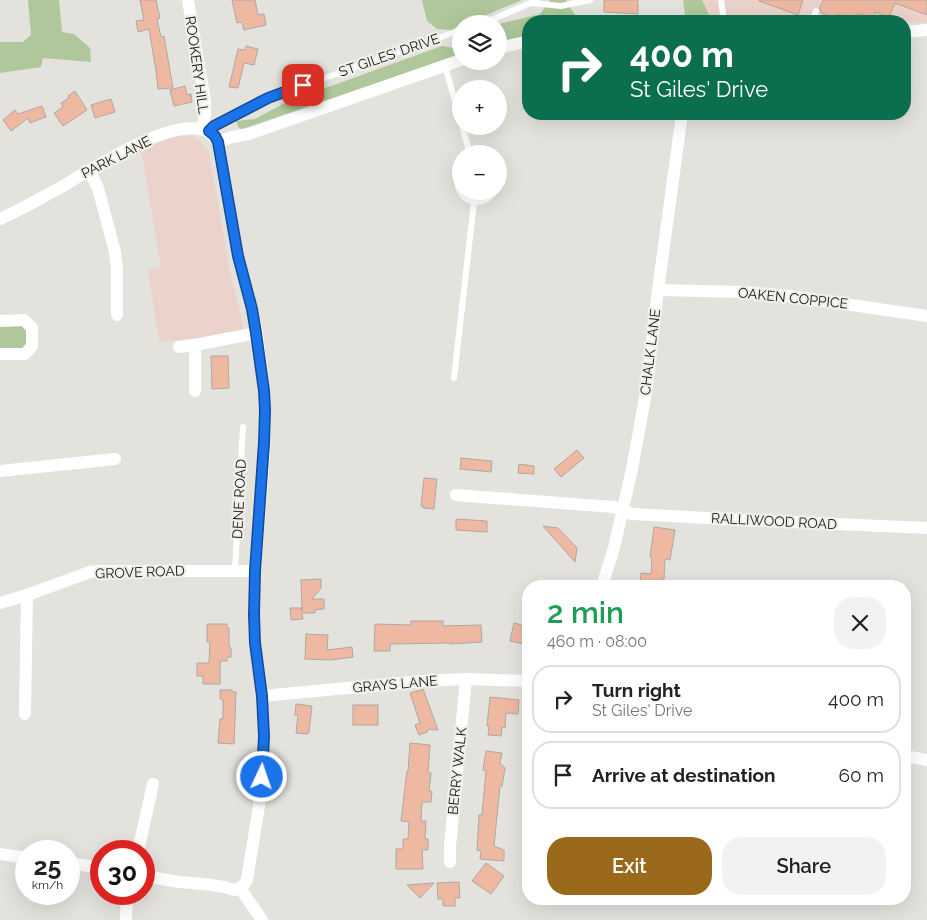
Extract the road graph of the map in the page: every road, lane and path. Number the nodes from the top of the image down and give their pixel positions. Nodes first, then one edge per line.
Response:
1 (188, 0) edge
2 (590, 0) edge
3 (720, 0) edge
4 (534, 1) edge
5 (816, 11) dead end
6 (503, 15) edge
7 (723, 15) edge
8 (814, 15) edge
9 (927, 30) edge
10 (911, 31) edge
11 (452, 33) edge
12 (522, 43) edge
13 (507, 46) edge
14 (452, 63) edge
15 (445, 66) junction
16 (452, 90) edge
17 (681, 120) edge
18 (206, 130) junction
19 (218, 142) junction
20 (89, 170) junction
21 (469, 200) edge
22 (485, 200) edge
23 (474, 202) junction
24 (0, 219) edge
25 (658, 290) junction
26 (117, 315) dead end
27 (927, 316) edge
28 (0, 321) edge
29 (256, 333) junction
30 (195, 345) junction
31 (179, 347) dead end
32 (0, 354) edge
33 (454, 378) dead end
34 (195, 391) dead end
35 (243, 427) dead end
36 (115, 459) dead end
37 (0, 471) edge
38 (456, 495) dead end
39 (622, 511) junction
40 (927, 528) edge
41 (235, 570) junction
42 (255, 571) junction
43 (604, 580) edge
44 (27, 595) junction
45 (0, 603) edge
46 (466, 679) junction
47 (522, 682) edge
48 (262, 696) junction
49 (25, 714) dead end
50 (911, 757) edge
51 (927, 760) edge
52 (153, 784) dead end
53 (140, 840) edge
54 (0, 854) edge
55 (15, 856) edge
56 (450, 862) dead end
57 (155, 877) edge
58 (240, 888) junction
59 (127, 905) edge
60 (126, 920) edge
61 (262, 920) edge

1 - 18 street, ROOKERY HILL
2 - 4 lane
3 - 7 lane
4 - 6 lane
5 - 8 lane
9 - 10 street
11 - 18 lane, ST GILES' DRIVE
12 - 13 street
14 - 15 street
15 - 16 lane
15 - 19 street
17 - 25 street, CHALK LANE
18 - 19 street
18 - 20 street, PARK LANE
19 - 29 street, DENE ROAD
20 - 24 street, PARK LANE
20 - 26 street
21 - 23 lane
22 - 23 lane
23 - 33 lane
25 - 27 street, OAKEN COPPICE
25 - 39 street, CHALK LANE
28 - 32 street
29 - 30 street
29 - 42 street, DENE ROAD
30 - 31 street
30 - 34 street
35 - 41 lane, DENE ROAD
36 - 37 street
38 - 39 street, RALLIWOOD ROAD
39 - 40 street, RALLIWOOD ROAD
39 - 43 street, CHALK LANE
41 - 42 street, GROVE ROAD
41 - 44 street, GROVE ROAD
42 - 48 street, DENE ROAD
44 - 45 street, GROVE ROAD
44 - 49 street
46 - 47 street, GRAYS LANE
46 - 48 street, GRAYS LANE
46 - 56 street, BERRY WALK
48 - 58 street, DENE ROAD
50 - 51 street
52 - 53 street
54 - 55 street
57 - 58 street
58 - 61 street
59 - 60 street

